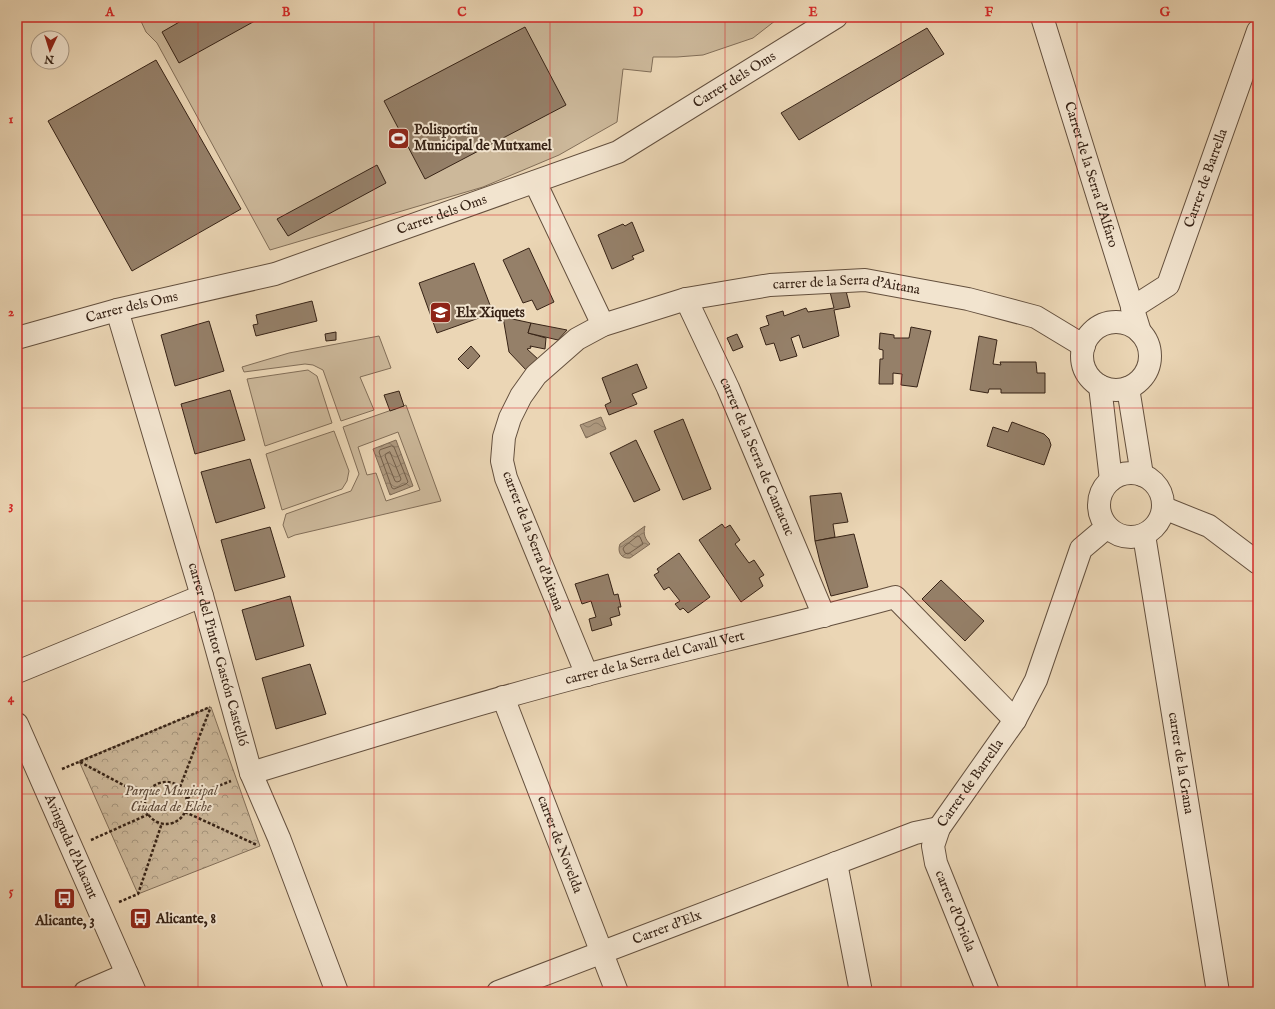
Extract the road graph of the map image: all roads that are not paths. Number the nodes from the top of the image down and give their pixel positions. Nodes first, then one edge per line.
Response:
1 (836, 17) edge
2 (1042, 17) edge
3 (1258, 31) edge
4 (535, 182) junction
5 (686, 299) junction
6 (1132, 308) junction
7 (117, 310) junction
8 (603, 325) junction
9 (1140, 332) junction
10 (17, 338) edge
11 (1084, 346) junction
12 (1100, 386) junction
13 (1128, 388) junction
14 (1142, 475) junction
15 (1111, 480) junction
16 (1164, 508) junction
17 (1107, 527) junction
18 (1144, 535) junction
19 (1258, 563) edge
20 (202, 596) junction
21 (824, 616) junction
22 (17, 672) edge
23 (587, 675) junction
24 (503, 697) junction
25 (1015, 720) junction
26 (17, 724) edge
27 (244, 776) junction
28 (939, 828) junction
29 (836, 863) junction
30 (602, 952) junction
31 (131, 983) edge
32 (85, 992) edge
33 (337, 992) edge
34 (498, 992) edge
35 (617, 992) edge
36 (860, 992) edge
37 (988, 992) edge
38 (1218, 992) edge

1 - 4 street, Carrer dels Oms
2 - 6 street, Carrer de la Serra d'Alfaro
3 - 6 street, Carrer de Barrella
4 - 7 street, Carrer dels Oms
4 - 8 street
5 - 8 street, carrer de la Serra d'Aitana
5 - 11 street, carrer de la Serra d'Aitana
5 - 21 street, carrer de la Serra de Cantacuc
6 - 9 street, Carrer de la Serra d'Alfaro
7 - 10 street, Carrer dels Oms
7 - 20 street, carrer del Pintor Gastón Castelló
8 - 23 street, carrer de la Serra d'Aitana
9 - 11 street
9 - 13 street
11 - 12 street
12 - 13 street
12 - 15 street
13 - 14 street
14 - 15 street
14 - 16 street
15 - 17 street
16 - 18 street
16 - 19 street
17 - 18 street
17 - 25 street, Carrer de Barrella
18 - 38 street, carrer de la Grana
20 - 22 street
20 - 27 street, carrer del Pintor Gastón Castelló
21 - 23 street, carrer de la Serra del Cavall Vert
21 - 25 street, carrer de la Serra del Cavall Vert
23 - 24 street, carrer de la Serra del Cavall Vert
24 - 27 street, carrer de la Serra del Cavall Vert
24 - 30 street, carrer de Novelda
25 - 28 street, Carrer de Barrella
26 - 31 street, Avinguda d'Alacant
27 - 33 street, carrer del Pintor Gastón Castelló
28 - 29 street, Carrer de Barrella
28 - 37 street, carrer d'Oriola
29 - 30 street, Carrer d'Elx
29 - 36 street
30 - 34 street, Carrer d'Elx
30 - 35 street, carrer de Novelda
31 - 32 street

